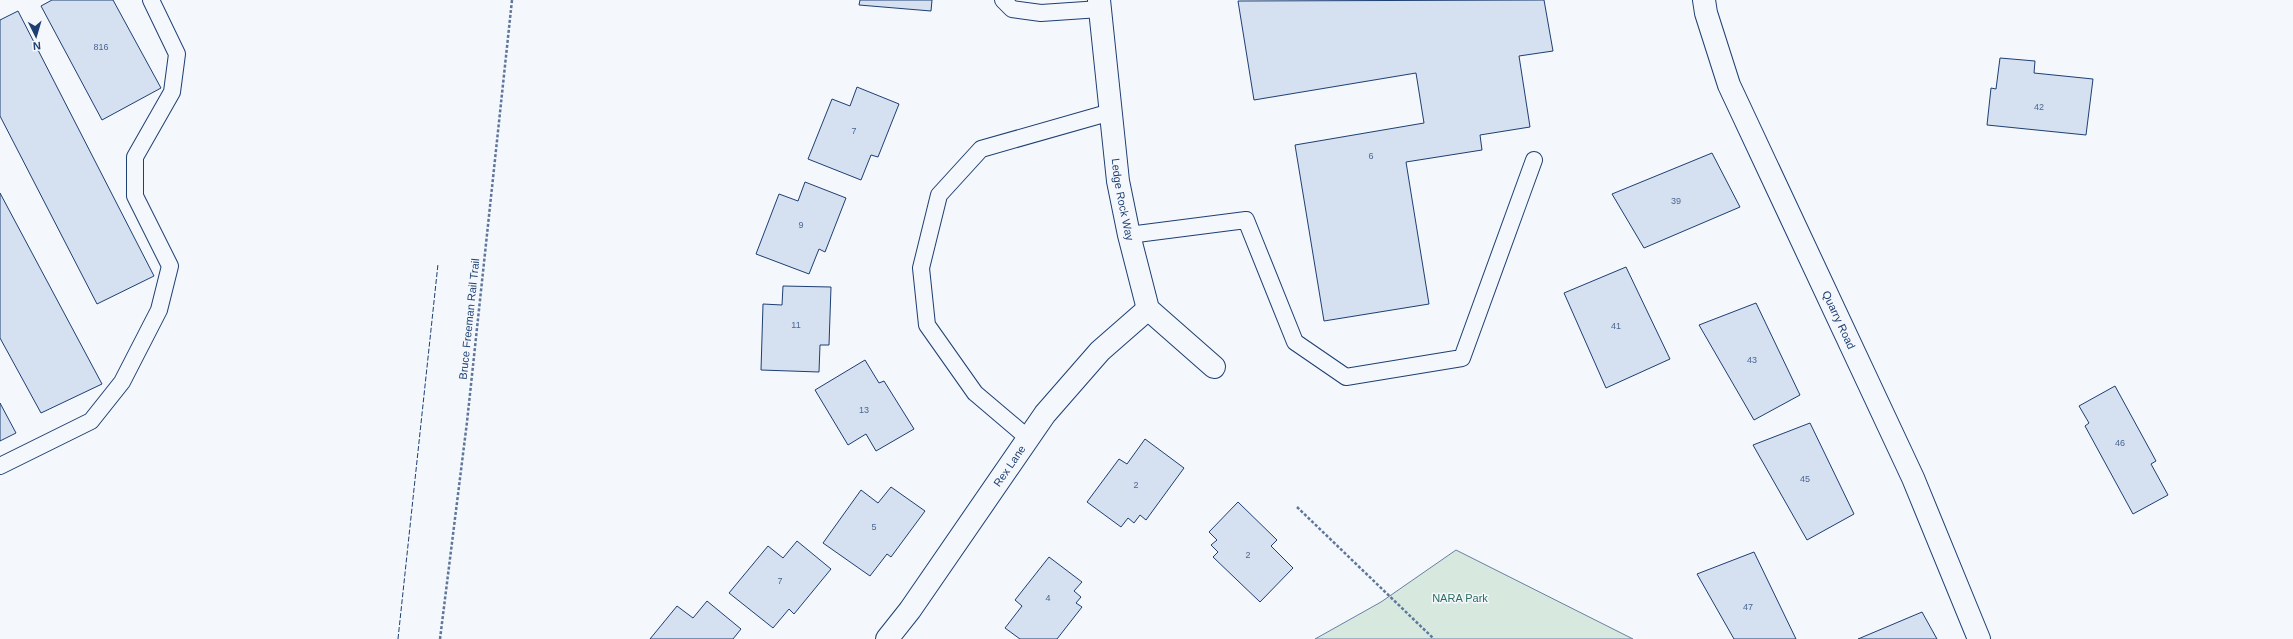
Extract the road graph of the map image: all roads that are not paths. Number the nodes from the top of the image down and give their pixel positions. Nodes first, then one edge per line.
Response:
1 (151, 0) edge
2 (1003, 0) edge
3 (1704, 0) edge
4 (1100, 5) edge
5 (1111, 112) junction
6 (1534, 160) dead end
7 (1129, 235) junction
8 (1148, 308) junction
9 (1214, 367) dead end
10 (1028, 438) junction
11 (0, 466) edge
12 (887, 639) edge
13 (1979, 639) edge

1 - 11 lane
2 - 4 lane
3 - 13 street, Quarry Road
4 - 5 street, Ledge Rock Way
5 - 7 street, Ledge Rock Way
5 - 10 lane
6 - 7 lane
7 - 8 street, Ledge Rock Way
8 - 9 street
8 - 10 street, Rex Lane
10 - 12 street, Rex Lane

